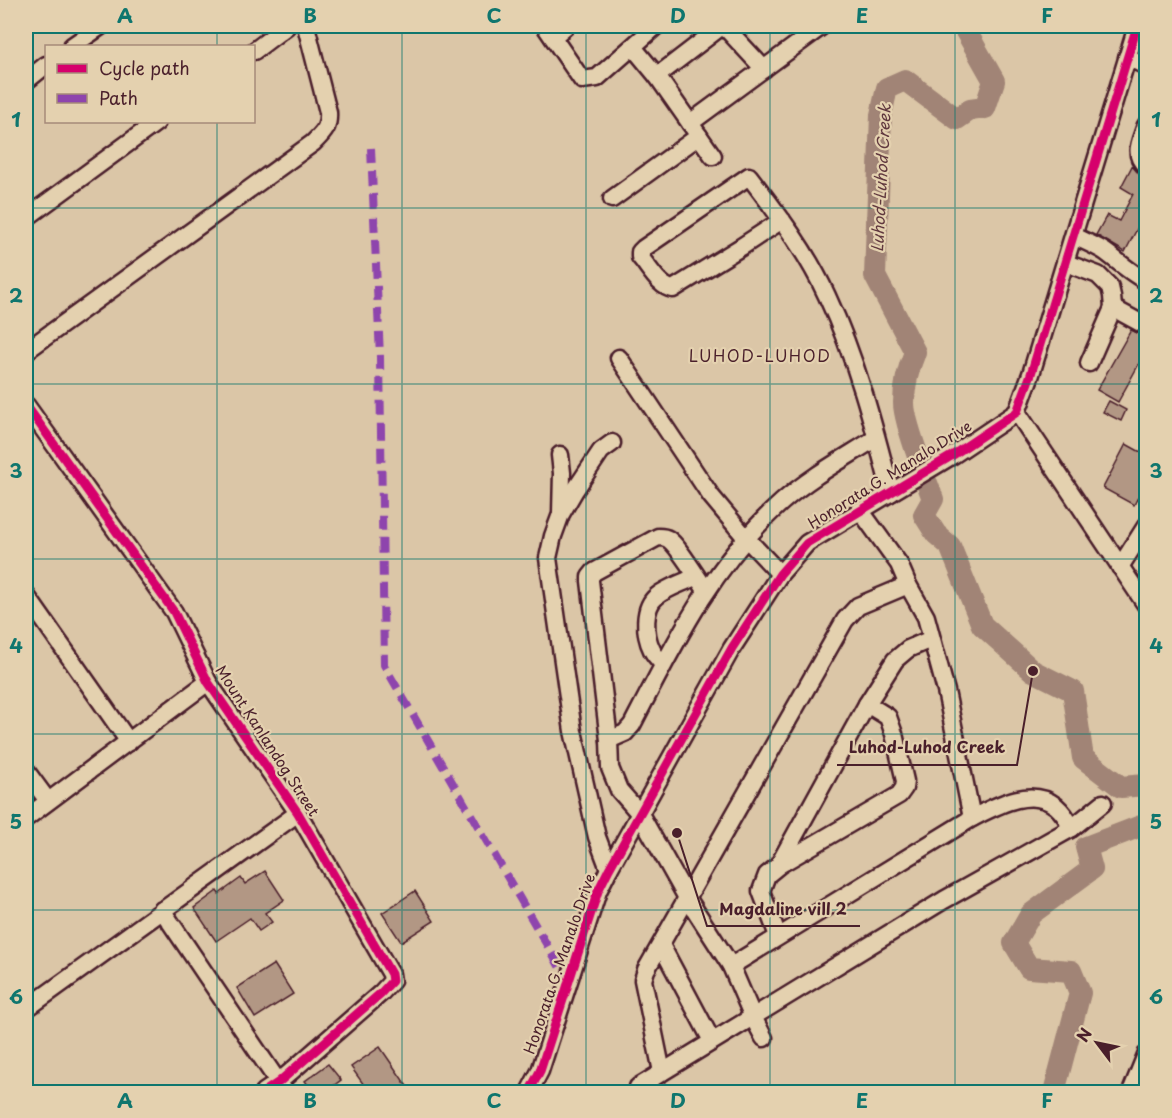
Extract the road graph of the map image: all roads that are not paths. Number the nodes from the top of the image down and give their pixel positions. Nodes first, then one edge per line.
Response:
1 (101, 26) edge
2 (288, 26) edge
3 (306, 26) edge
4 (566, 26) edge
5 (656, 26) edge
6 (723, 26) edge
7 (1139, 26) edge
8 (812, 28) edge
9 (1146, 29) edge
10 (549, 31) edge
11 (73, 45) edge
12 (633, 47) junction
13 (255, 50) edge
14 (1127, 57) junction
15 (45, 66) edge
16 (1146, 66) edge
17 (764, 69) junction
18 (657, 76) junction
19 (26, 81) edge
20 (156, 123) edge
21 (1146, 125) edge
22 (694, 130) junction
23 (713, 156) dead end
24 (1146, 166) edge
25 (612, 199) dead end
26 (26, 218) edge
27 (782, 220) junction
28 (1074, 236) junction
29 (1066, 263) junction
30 (1146, 281) edge
31 (1113, 308) junction
32 (1146, 326) edge
33 (26, 351) edge
34 (619, 358) dead end
35 (1089, 363) dead end
36 (1017, 412) junction
37 (28, 416) edge
38 (876, 438) junction
39 (612, 443) dead end
40 (560, 455) dead end
41 (891, 493) junction
42 (860, 510) junction
43 (561, 514) junction
44 (1146, 526) edge
45 (746, 538) junction
46 (1120, 567) junction
47 (780, 573) junction
48 (696, 576) junction
49 (908, 585) junction
50 (706, 590) junction
51 (26, 595) edge
52 (1146, 605) edge
53 (931, 639) junction
54 (663, 665) junction
55 (208, 682) junction
56 (867, 704) junction
57 (609, 740) junction
58 (129, 741) junction
59 (26, 771) edge
60 (48, 801) junction
61 (1103, 803) dead end
62 (298, 813) junction
63 (640, 814) junction
64 (26, 818) edge
65 (972, 818) junction
66 (1072, 828) junction
67 (778, 866) junction
68 (609, 869) junction
69 (686, 896) junction
70 (162, 910) junction
71 (778, 936) junction
72 (661, 945) junction
73 (731, 966) junction
74 (26, 1009) edge
75 (753, 1017) junction
76 (764, 1038) dead end
77 (712, 1041) junction
78 (1146, 1055) edge
79 (662, 1072) junction
80 (282, 1087) edge
81 (638, 1087) dead end
82 (532, 1091) edge
83 (264, 1092) edge
84 (1131, 1092) edge

1 - 11 street
2 - 13 street
3 - 33 street
4 - 10 street
5 - 12 street
6 - 17 street
6 - 18 street
7 - 9 street
7 - 14 street
8 - 17 street
10 - 12 street
12 - 18 street
14 - 16 street
14 - 28 street
15 - 19 street
17 - 22 street
18 - 22 street
20 - 26 street
21 - 24 street
22 - 23 street
22 - 25 street
27 - 27 street
27 - 38 street
28 - 29 street
28 - 30 street
29 - 31 street
29 - 36 street
31 - 32 street
31 - 35 street
34 - 45 street
36 - 41 street, Honorata G. Manalo Drive
36 - 46 street
37 - 55 street, Mount Kanlandog Street
38 - 41 street
38 - 45 street
39 - 43 street
40 - 43 street
41 - 42 street, Honorata G. Manalo Drive
42 - 47 street, Honorata G. Manalo Drive
42 - 49 street
43 - 68 street
44 - 46 street
45 - 47 street
45 - 50 street
46 - 52 street
47 - 63 street, Honorata G. Manalo Drive
48 - 50 street
48 - 54 street
48 - 57 street
49 - 53 street
49 - 69 street
50 - 54 street
51 - 58 street
53 - 56 street
53 - 65 street
54 - 57 street
55 - 58 street
55 - 62 street, Mount Kanlandog Street
56 - 67 street
56 - 67 street
57 - 63 street
58 - 60 street
59 - 60 street
60 - 64 street
61 - 66 street
62 - 70 street
62 - 80 street, Mount Kanlandog Street
63 - 68 street, Honorata G. Manalo Drive
63 - 69 street
65 - 66 street
65 - 71 street
66 - 75 street
67 - 71 street
68 - 82 street, Honorata G. Manalo Drive
69 - 72 street
69 - 73 street
70 - 74 street
70 - 80 street
71 - 73 street
72 - 77 street
72 - 79 street
73 - 75 street
75 - 76 street
75 - 77 street
77 - 79 street
78 - 84 street
79 - 81 street
80 - 83 street

